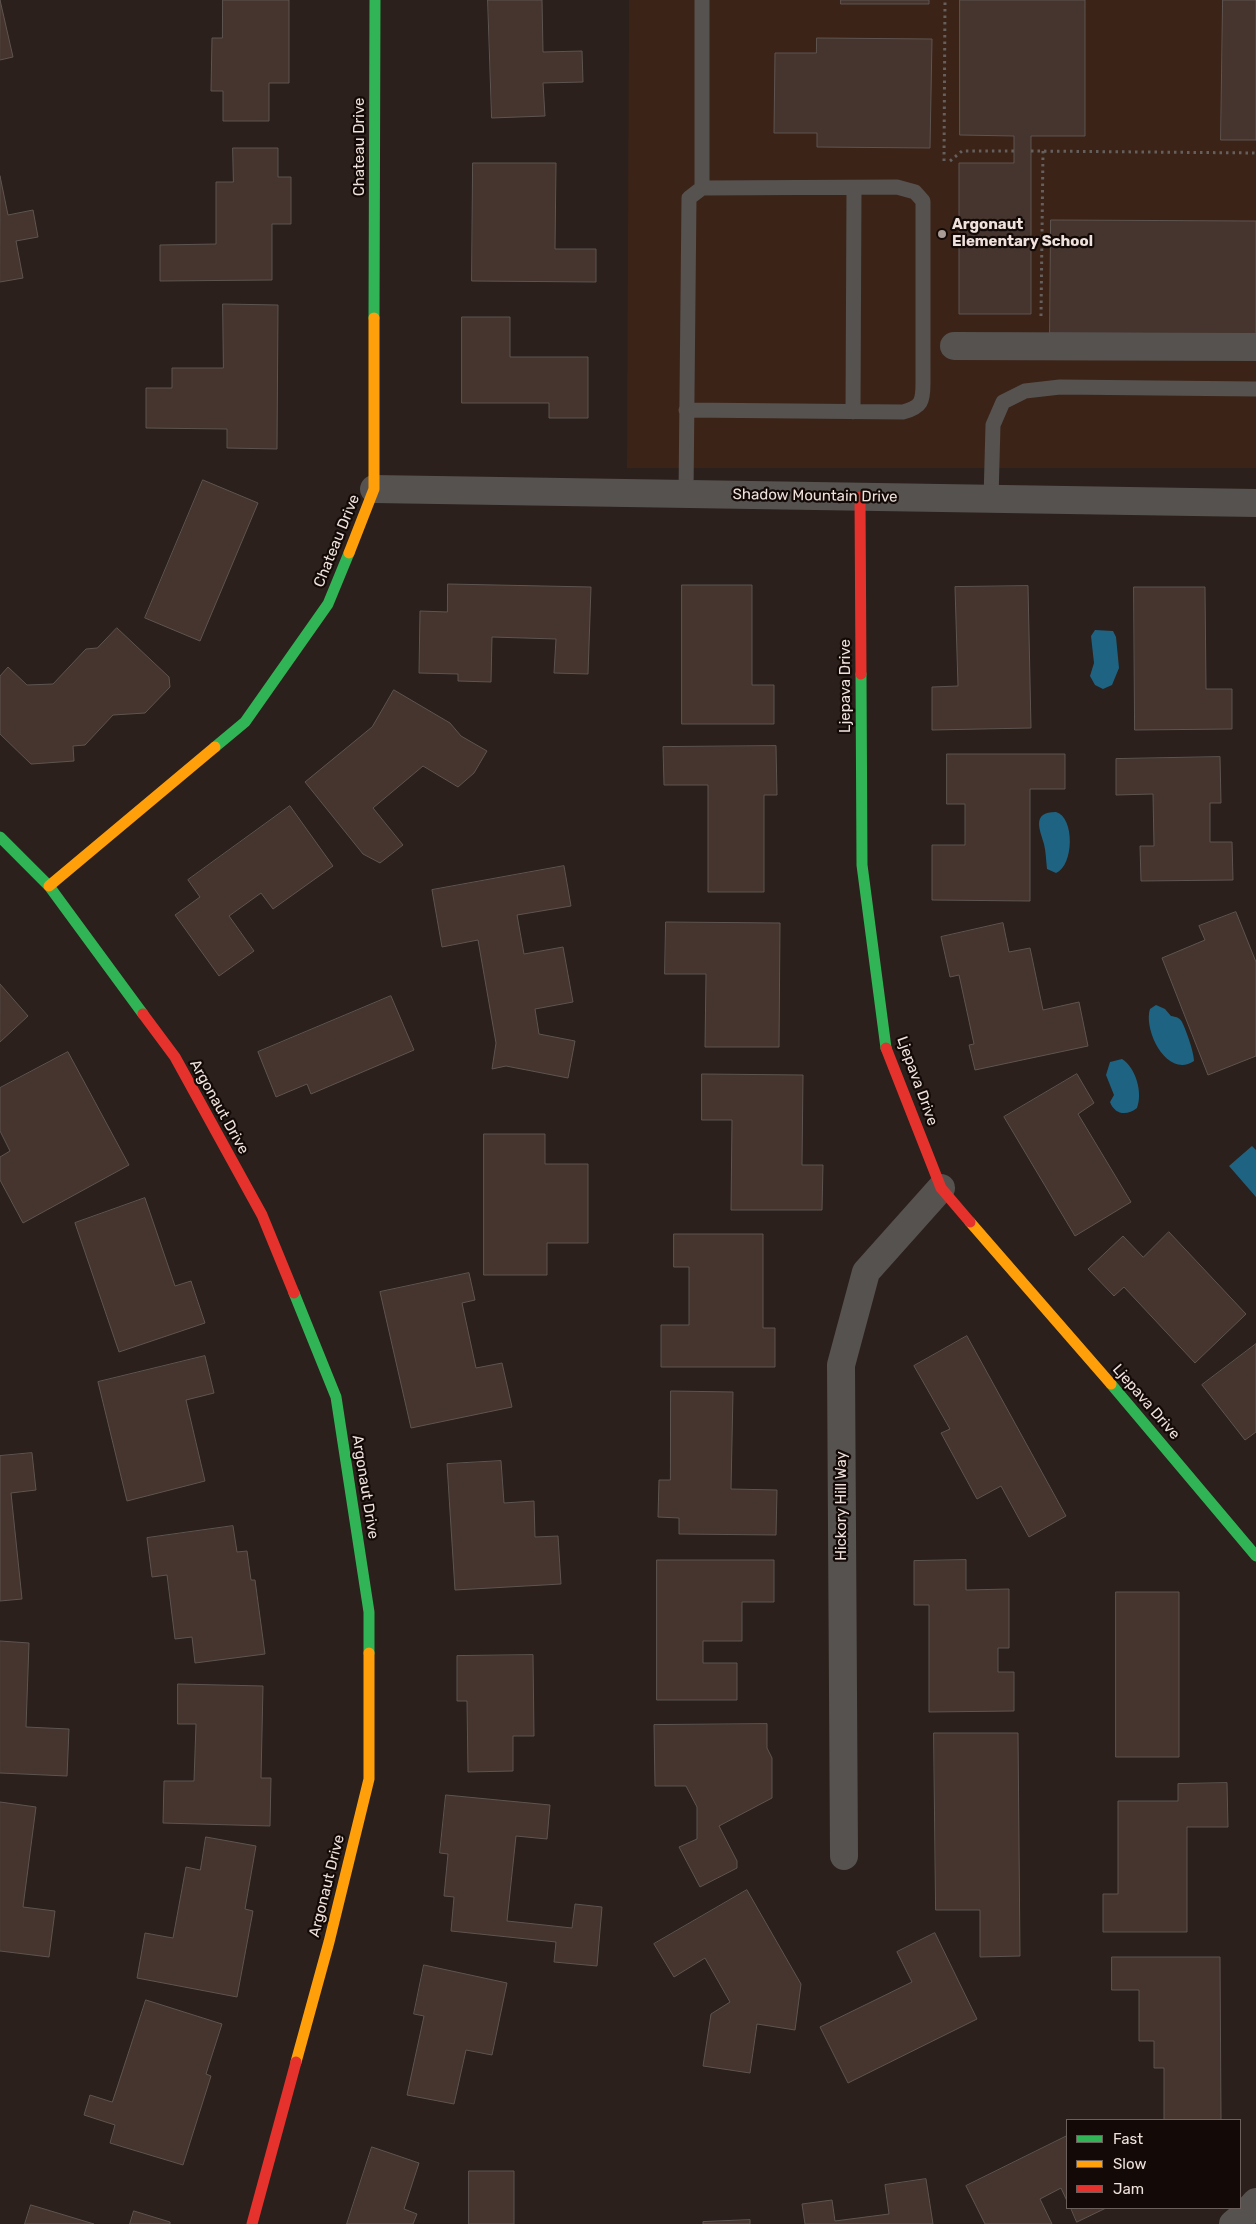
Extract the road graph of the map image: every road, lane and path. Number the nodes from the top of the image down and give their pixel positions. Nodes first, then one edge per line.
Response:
1 (376, 0) edge
2 (702, 0) edge
3 (945, 0) edge
4 (1014, 152) dead end
5 (1030, 152) dead end
6 (1043, 152) junction
7 (1256, 153) edge
8 (944, 161) dead end
9 (950, 161) dead end
10 (702, 188) junction
11 (854, 188) junction
12 (954, 346) dead end
13 (1040, 346) junction
14 (1256, 347) edge
15 (1256, 389) edge
16 (686, 410) junction
17 (854, 412) junction
18 (374, 489) junction
19 (686, 494) junction
20 (860, 497) junction
21 (991, 499) junction
22 (1256, 503) edge
23 (0, 837) edge
24 (49, 886) junction
25 (941, 1188) junction
26 (1256, 1556) edge
27 (844, 1856) dead end
28 (1256, 2202) edge
29 (252, 2224) edge
30 (1233, 2224) edge

1 - 18 street, Chateau Drive
2 - 10 lane
3 - 8 path
4 - 9 path
5 - 6 path
6 - 7 path
6 - 13 path
10 - 11 lane
10 - 16 lane
11 - 17 lane
11 - 17 lane
12 - 13 street
13 - 14 street
15 - 21 lane
16 - 17 lane
16 - 19 lane
18 - 19 street, Shadow Mountain Drive
18 - 24 street, Chateau Drive
19 - 20 street, Shadow Mountain Drive
20 - 21 street, Shadow Mountain Drive
20 - 25 street, Ljepava Drive
21 - 22 street, Shadow Mountain Drive
23 - 24 street, Argonaut Drive
24 - 29 street, Argonaut Drive
25 - 26 street, Ljepava Drive
25 - 27 street, Hickory Hill Way
28 - 30 street

